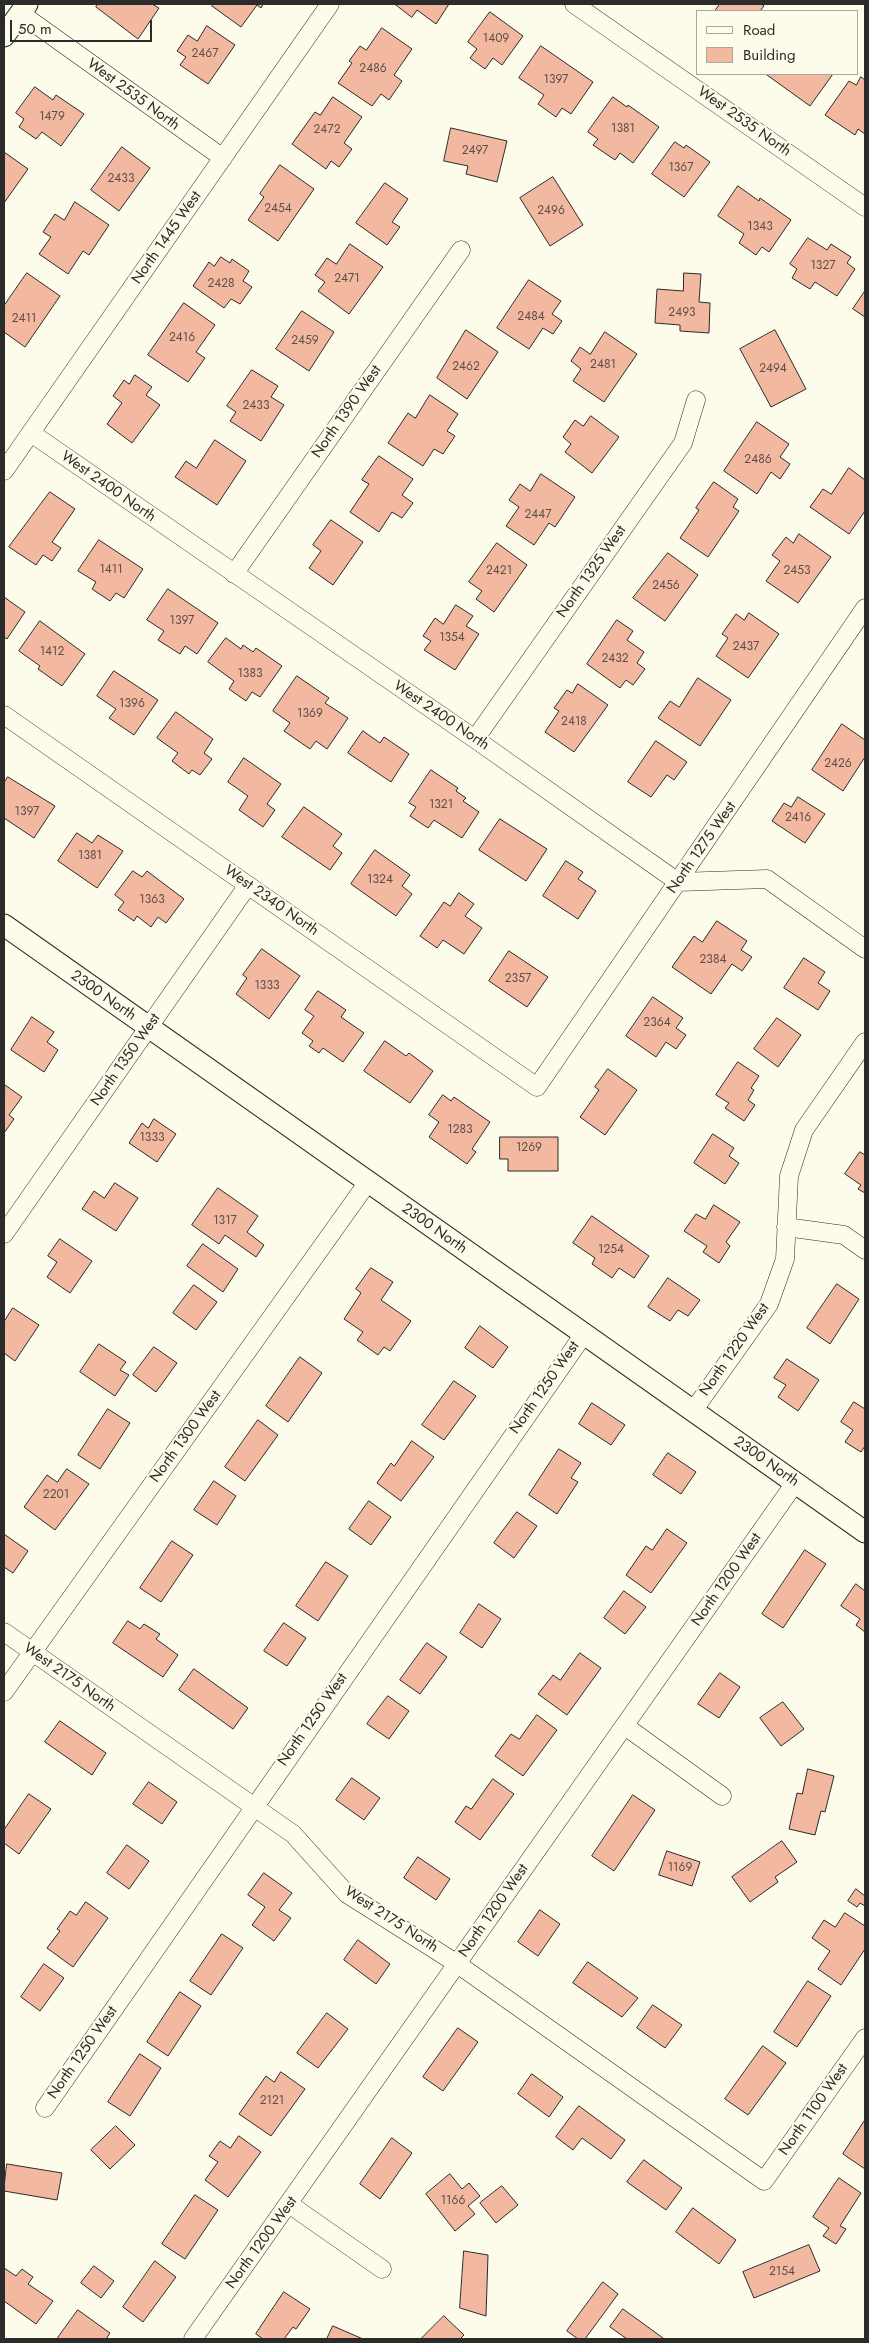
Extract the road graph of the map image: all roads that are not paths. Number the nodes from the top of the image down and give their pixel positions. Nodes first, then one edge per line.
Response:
1 (330, 4) edge
2 (574, 4) edge
3 (23, 9) edge
4 (4, 36) edge
5 (223, 158) junction
6 (865, 207) edge
7 (461, 250) dead end
8 (696, 400) dead end
9 (31, 433) junction
10 (4, 472) edge
11 (234, 574) junction
12 (865, 608) edge
13 (4, 715) edge
14 (475, 739) junction
15 (678, 882) junction
16 (248, 885) junction
17 (4, 925) edge
18 (865, 949) edge
19 (149, 1028) junction
20 (865, 1042) edge
21 (537, 1087) joint
22 (368, 1182) junction
23 (786, 1227) junction
24 (4, 1234) edge
25 (865, 1250) edge
26 (584, 1334) junction
27 (693, 1411) junction
28 (795, 1483) junction
29 (865, 1532) edge
30 (4, 1632) edge
31 (32, 1652) junction
32 (4, 1692) edge
33 (625, 1726) junction
34 (722, 1796) dead end
35 (253, 1806) junction
36 (456, 1963) junction
37 (865, 2038) edge
38 (45, 2108) dead end
39 (764, 2181) joint
40 (289, 2204) junction
41 (382, 2269) dead end
42 (192, 2339) edge

1 - 5 street, North 1445 West
2 - 6 street, West 2535 North
3 - 4 street
3 - 5 street, West 2535 North
5 - 9 street, North 1445 West
7 - 11 street, North 1390 West
8 - 14 street, North 1325 West
9 - 10 street, North 1445 West
9 - 11 street, West 2400 North
11 - 14 street, West 2400 North
12 - 15 street, North 1275 West
13 - 16 street, West 2340 North
14 - 15 street, West 2400 North
15 - 18 street
15 - 21 street, North 1275 West
16 - 19 street, North 1350 West
16 - 21 street, West 2340 North
17 - 19 street, 2300 North
19 - 22 street, 2300 North
19 - 24 street, North 1350 West
20 - 23 street, North 1220 West
22 - 26 street, 2300 North
22 - 31 street, North 1300 West
23 - 25 street
23 - 27 street, North 1220 West
26 - 27 street, 2300 North
26 - 35 street, North 1250 West
27 - 28 street, 2300 North
28 - 29 street, 2300 North
28 - 33 street, North 1200 West
30 - 31 street, West 2175 North
31 - 32 street, North 1300 West
31 - 35 street, West 2175 North
33 - 34 street
33 - 36 street, North 1200 West
35 - 36 street, West 2175 North
35 - 38 street, North 1250 West
36 - 39 street, West 2175 North
36 - 40 street, North 1200 West
37 - 39 street, North 1100 West
40 - 41 street
40 - 42 street, North 1200 West

